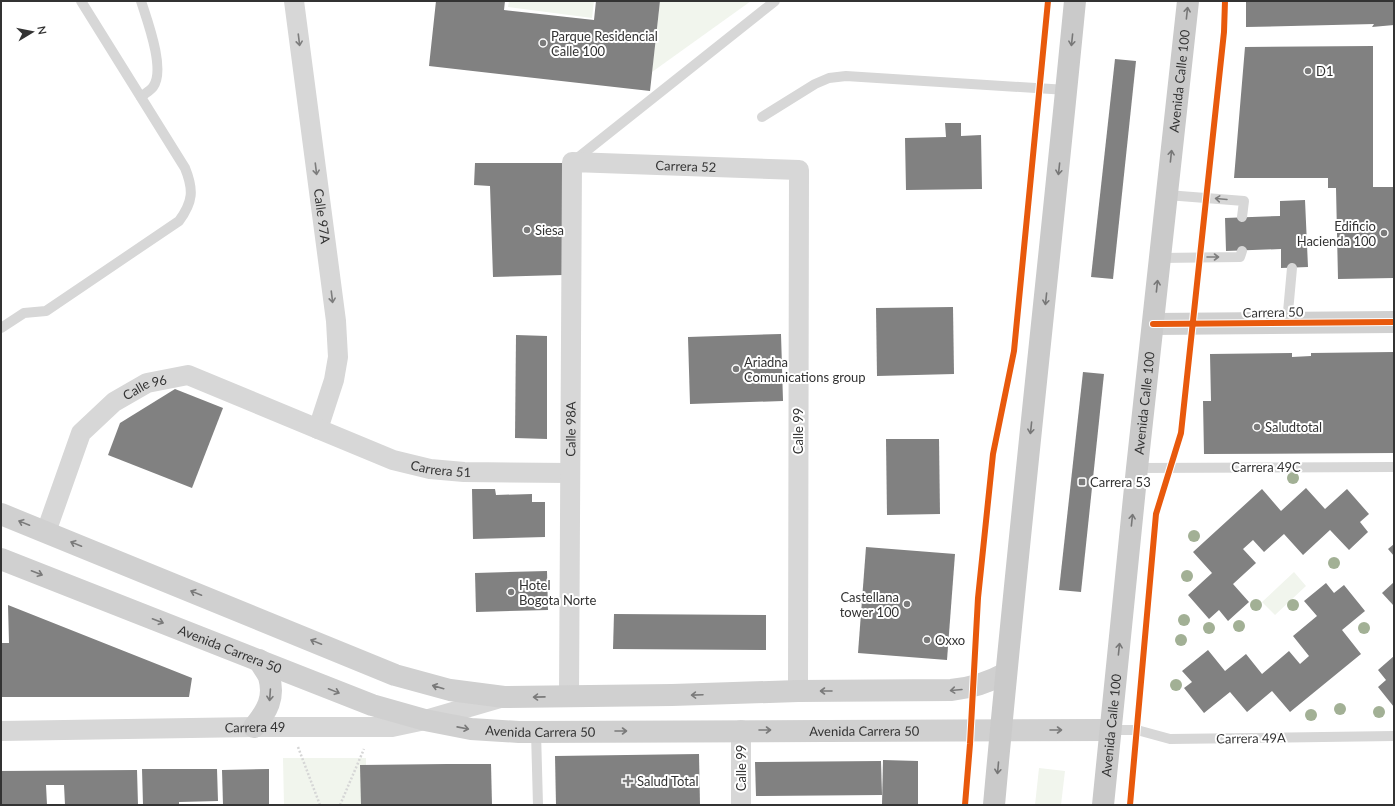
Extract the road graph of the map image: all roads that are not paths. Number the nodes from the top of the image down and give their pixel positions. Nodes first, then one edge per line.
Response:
1 (81, 1) edge
2 (141, 1) edge
3 (294, 1) edge
4 (775, 1) edge
5 (1075, 1) edge
6 (1188, 1) edge
7 (1067, 90) junction
8 (141, 97) junction
9 (762, 116) dead end
10 (572, 162) junction
11 (799, 170) joint
12 (1167, 195) junction
13 (1242, 217) dead end
14 (1242, 251) dead end
15 (1160, 258) junction
16 (1292, 268) dead end
17 (1394, 322) edge
18 (1287, 323) junction
19 (1153, 324) junction
20 (1, 328) edge
21 (318, 430) junction
22 (1394, 467) edge
23 (1137, 468) junction
24 (570, 473) junction
25 (1, 514) edge
26 (46, 532) junction
27 (1, 559) edge
28 (259, 660) junction
29 (1006, 674) junction
30 (798, 691) junction
31 (569, 696) junction
32 (504, 698) junction
33 (425, 720) junction
34 (254, 727) junction
35 (1, 730) edge
36 (741, 730) junction
37 (1001, 730) junction
38 (1110, 730) junction
39 (536, 732) junction
40 (1394, 736) edge
41 (538, 805) edge
42 (741, 805) edge
43 (994, 805) edge
44 (1103, 805) edge

1 - 8 lane
2 - 8 lane
3 -> 21 street, Calle 97A
4 - 10 lane
5 -> 7 main road
12 -> 6 main road, Avenida Calle 100
7 - 9 lane
7 -> 29 main road
8 - 20 lane
10 - 11 street, Carrera 52
10 - 24 street, Calle 98A
11 - 30 street, Calle 99
13 -> 12 lane
12 - 15 main road, Avenida Calle 100
15 -> 14 lane
19 -> 15 main road, Avenida Calle 100
16 - 18 lane
17 - 18 street, Carrera 50
18 - 19 street, Carrera 50
19 - 23 main road, Avenida Calle 100
21 - 24 street, Carrera 51
21 - 26 street, Calle 96
22 - 23 lane, Carrera 49C
38 -> 23 main road, Avenida Calle 100
24 - 31 street, Calle 98A
26 -> 25 street
32 -> 26 street
27 -> 28 street, Avenida Carrera 50
28 -> 33 street, Avenida Carrera 50
28 -> 34 street
29 -> 30 street
29 - 37 main road
30 -> 31 street
31 -> 32 street
32 - 33 street, Carrera 49
33 - 34 street, Carrera 49
33 -> 39 street, Avenida Carrera 50
34 - 35 street, Carrera 49
36 -> 37 street, Avenida Carrera 50
39 -> 36 street, Avenida Carrera 50
36 - 42 street, Calle 99
37 -> 38 street, Avenida Carrera 50
37 -> 43 main road
38 - 40 lane, Carrera 49A
38 - 44 main road, Avenida Calle 100
39 - 41 lane

